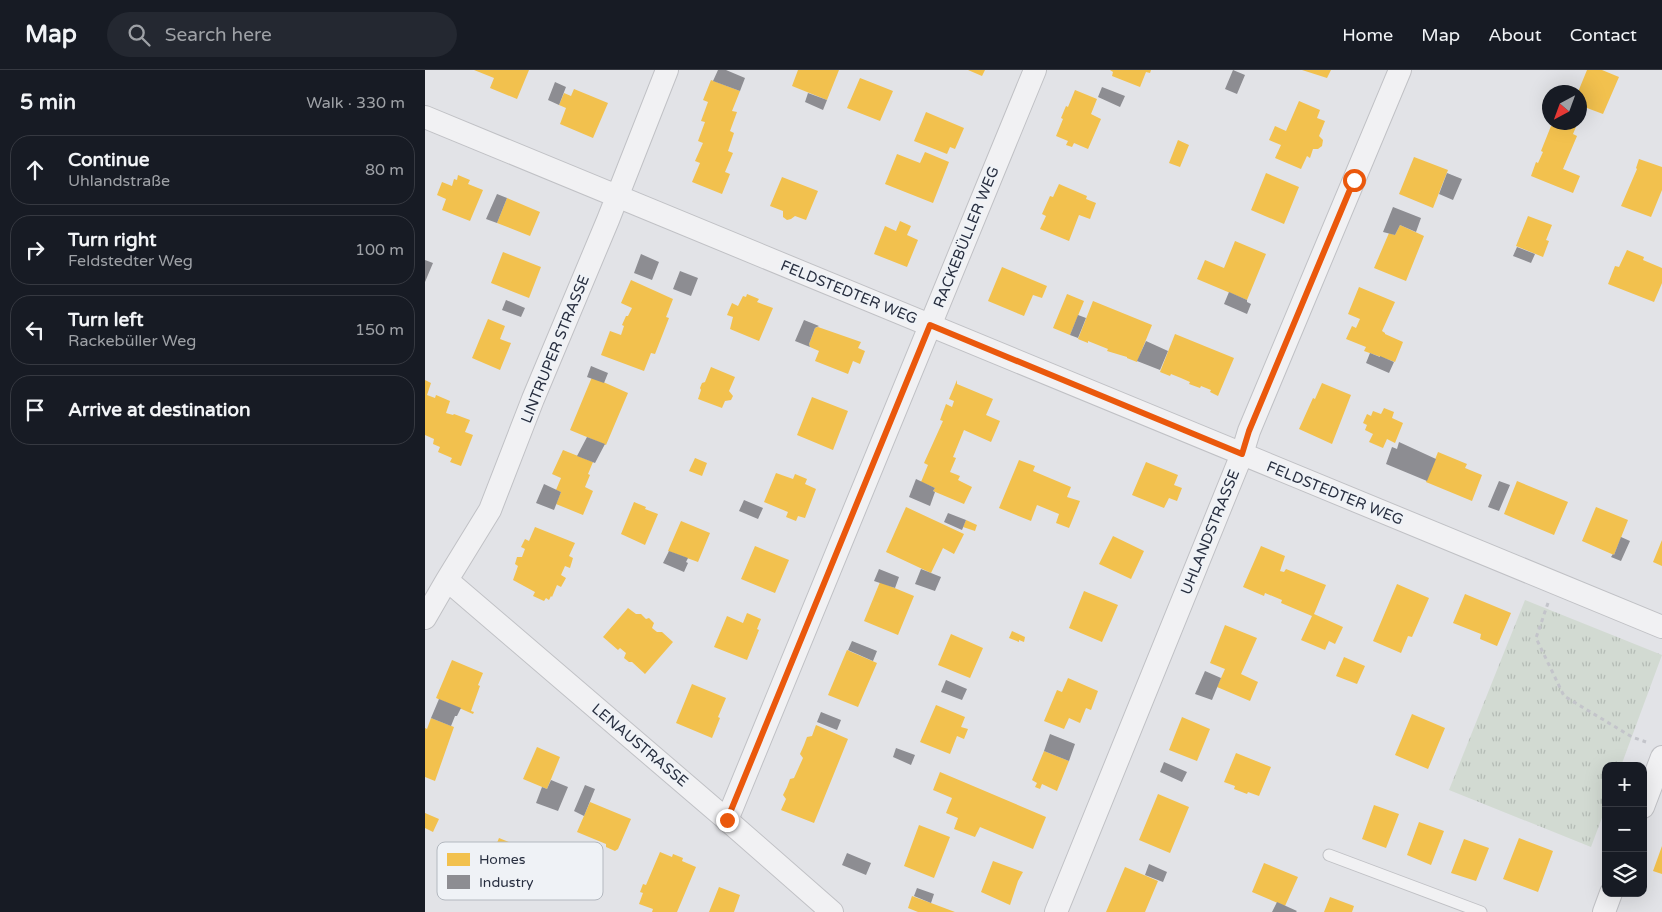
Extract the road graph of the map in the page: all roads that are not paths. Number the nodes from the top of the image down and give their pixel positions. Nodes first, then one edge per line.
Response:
1 (667, 70) edge
2 (1035, 70) edge
3 (1400, 70) edge
4 (425, 117) edge
5 (617, 196) junction
6 (930, 325) junction
7 (1242, 454) junction
8 (447, 580) junction
9 (425, 618) edge
10 (1662, 627) edge
11 (1654, 750) edge
12 (1647, 786) edge
13 (727, 820) junction
14 (1329, 855) dead end
15 (1610, 897) edge
16 (832, 912) edge
17 (1055, 912) edge
18 (1481, 912) edge
19 (1604, 912) edge

1 - 5 street, LINTRUPER STRASSE
2 - 6 street, RACKEBÜLLER WEG
3 - 7 street, UHLANDSTRASSE
4 - 5 street, FELDSTEDTER WEG
5 - 6 street, FELDSTEDTER WEG
5 - 8 street, LINTRUPER STRASSE
6 - 7 street, FELDSTEDTER WEG
6 - 13 street, RACKEBÜLLER WEG
7 - 10 street, FELDSTEDTER WEG
7 - 17 street, UHLANDSTRASSE
8 - 9 street, LINTRUPER STRASSE
8 - 13 street, LENAUSTRASSE
11 - 12 street
13 - 16 street, LENAUSTRASSE
14 - 18 lane
15 - 19 street

